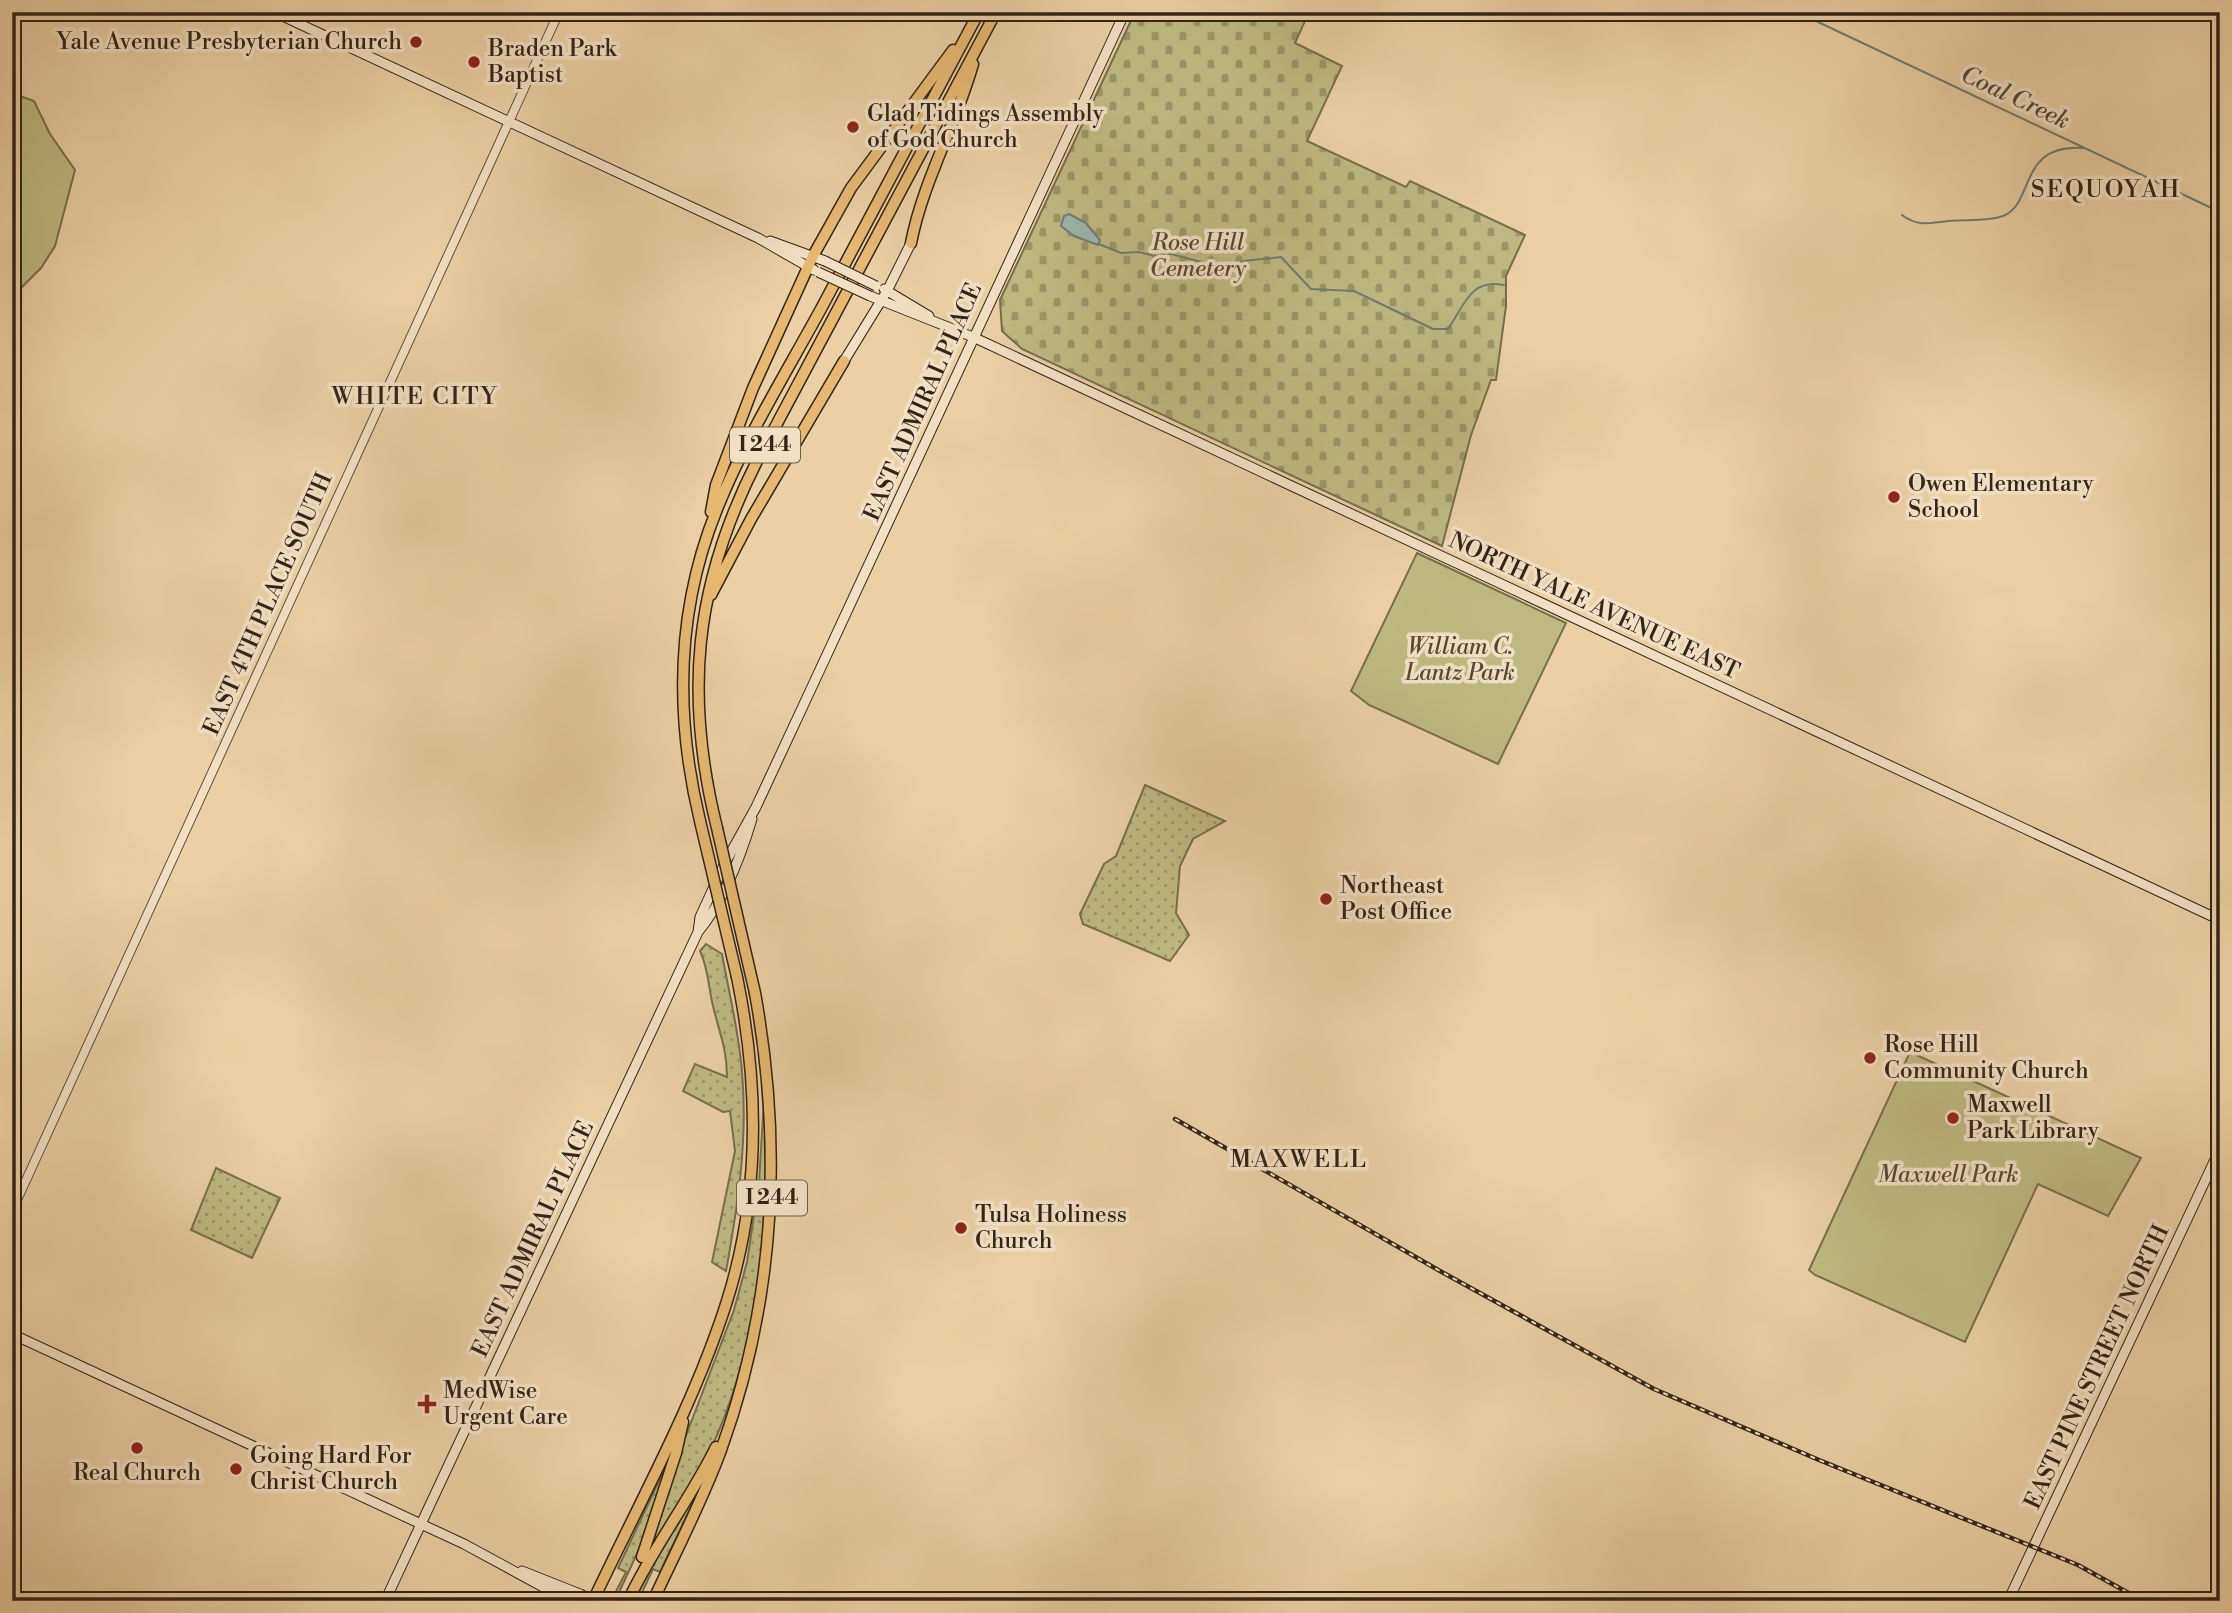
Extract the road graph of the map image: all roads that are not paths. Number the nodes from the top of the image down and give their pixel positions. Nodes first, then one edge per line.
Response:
1 (274, 12) edge
2 (559, 12) edge
3 (979, 12) edge
4 (996, 12) edge
5 (1125, 12) edge
6 (970, 28) junction
7 (979, 44) junction
8 (508, 121) junction
9 (758, 238) junction
10 (911, 243) joint
11 (813, 256) junction
12 (807, 267) junction
13 (887, 291) junction
14 (881, 301) junction
15 (934, 319) junction
16 (973, 337) junction
17 (844, 361) joint
18 (701, 557) junction
19 (704, 606) junction
20 (2220, 920) edge
21 (2220, 1149) edge
22 (12, 1211) edge
23 (12, 1334) edge
24 (738, 1400) junction
25 (687, 1402) junction
26 (421, 1524) junction
27 (511, 1567) junction
28 (386, 1601) edge
29 (569, 1601) edge
30 (593, 1601) edge
31 (622, 1601) edge
32 (628, 1601) edge
33 (653, 1601) edge
34 (2008, 1601) edge

1 - 8 main road
2 - 8 street, EAST 4TH PLACE SOUTH
3 - 6 highway, I 244
4 - 7 highway, I 244
5 - 16 main road, EAST ADMIRAL PLACE
6 - 11 highway
6 - 18 highway, I 244
7 - 10 highway
7 - 19 highway, I 244
8 - 9 main road
8 - 22 street, EAST 4TH PLACE SOUTH
9 - 11 main road
9 - 12 main road
10 - 13 main road
11 - 12 highway
11 - 13 main road, bridge
12 - 14 main road, bridge
12 - 18 highway
13 - 14 main road
13 - 15 main road
14 - 15 main road
14 - 17 main road
15 - 16 main road, NORTH YALE AVENUE EAST
16 - 20 main road, NORTH YALE AVENUE EAST
16 - 26 main road, EAST ADMIRAL PLACE
17 - 19 highway
18 - 25 highway, I 244, bridge
19 - 24 highway, I 244, bridge
21 - 34 main road, EAST PINE STREET NORTH
23 - 26 main road
24 - 32 highway
24 - 33 highway, I 244
25 - 30 highway, I 244
25 - 31 highway
26 - 27 main road
26 - 28 main road, EAST ADMIRAL PLACE
27 - 29 main road
27 - 30 main road, bridge

